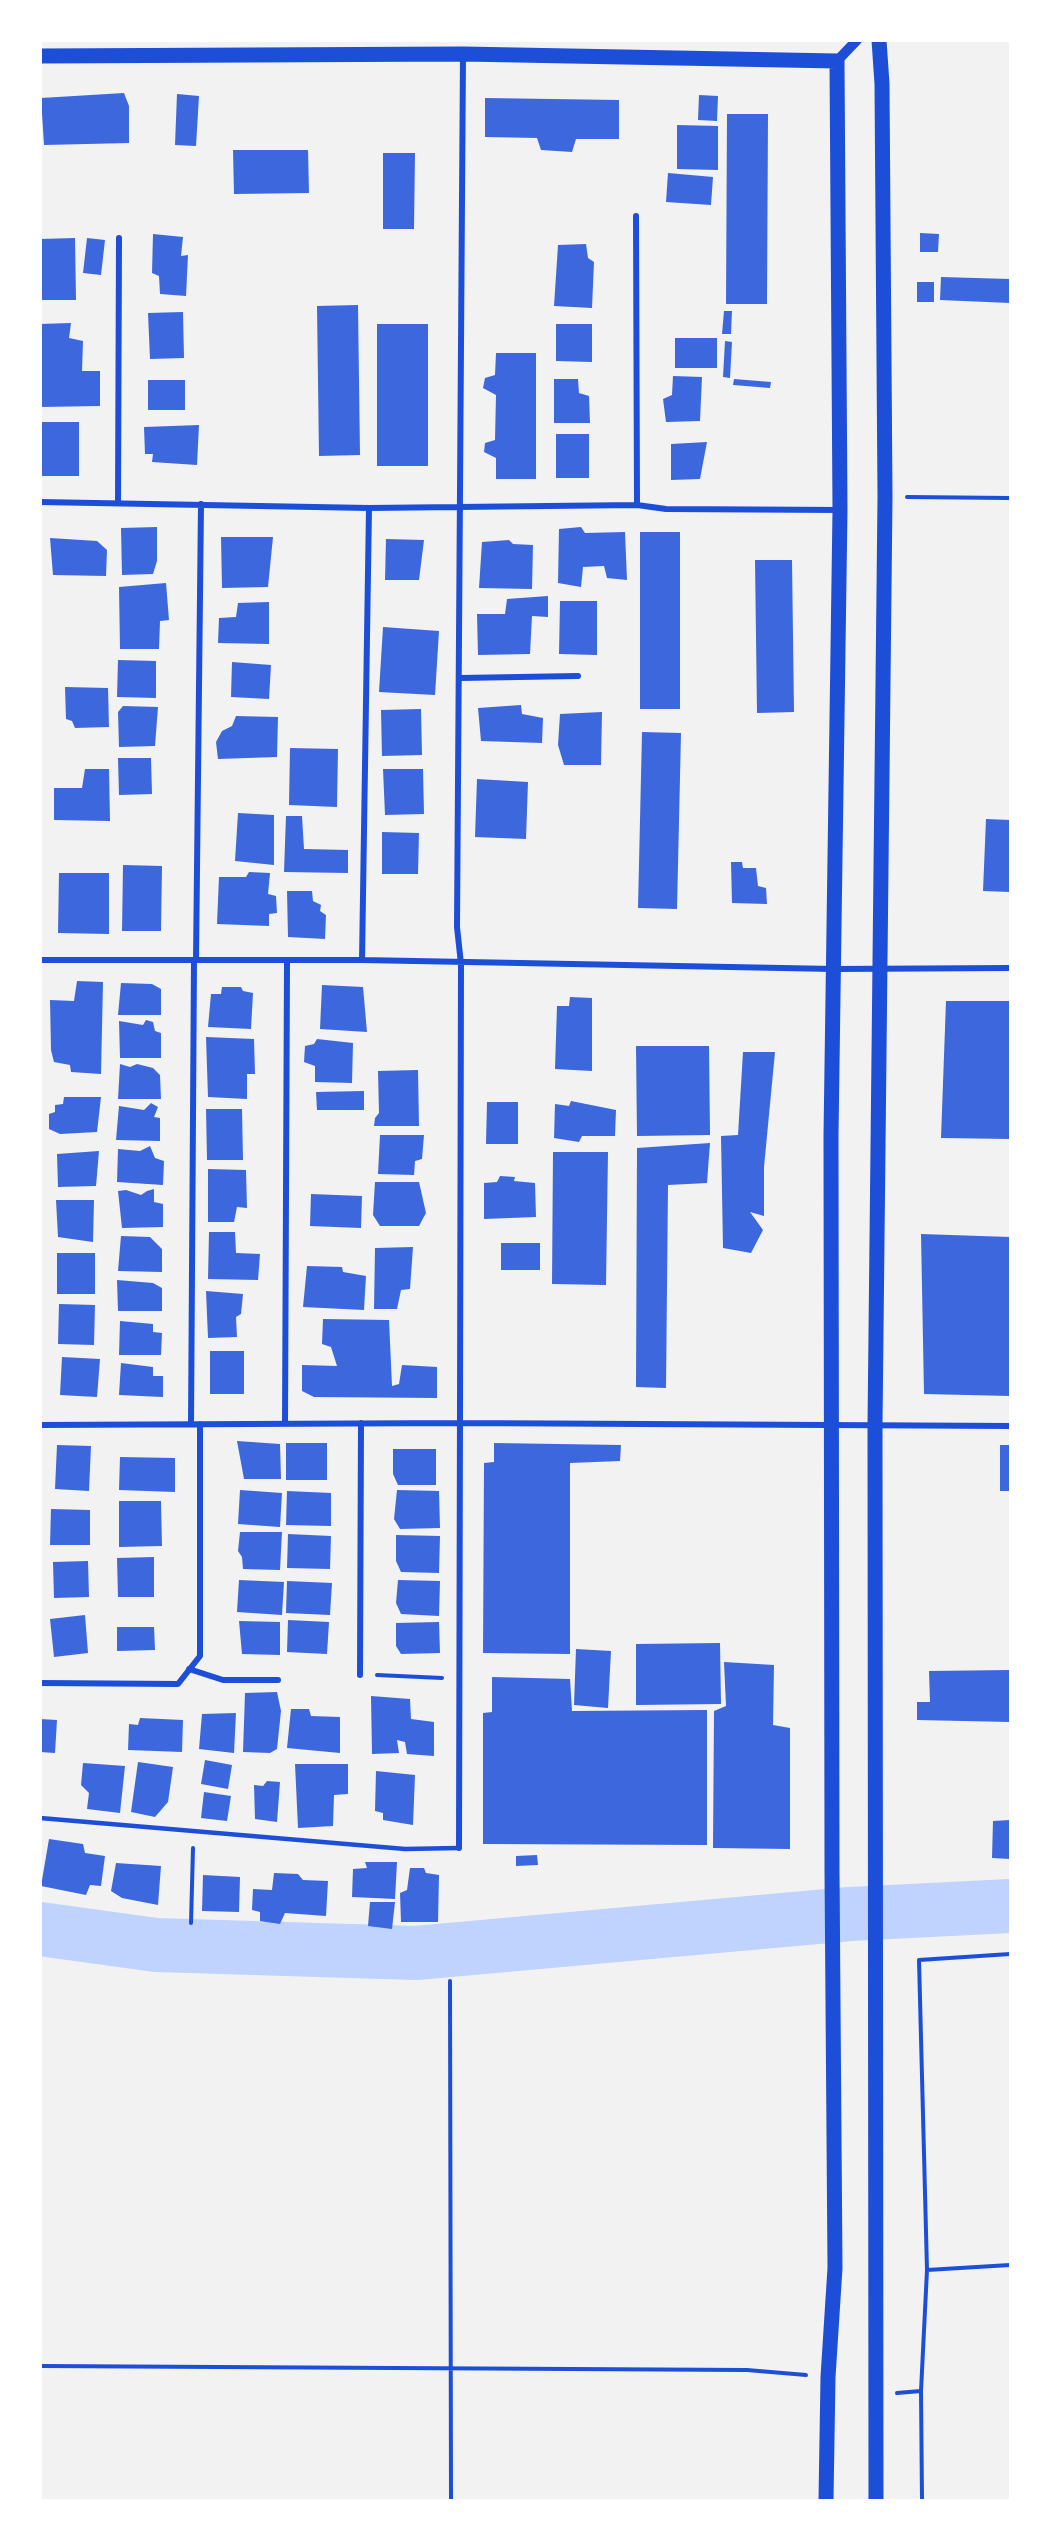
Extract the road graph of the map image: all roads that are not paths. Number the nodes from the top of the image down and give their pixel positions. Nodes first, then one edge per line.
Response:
1 (857, 40) edge
2 (879, 40) edge
3 (464, 54) junction
4 (40, 56) edge
5 (837, 62) junction
6 (636, 216) dead end
7 (119, 238) dead end
8 (40, 502) edge
9 (118, 503) junction
10 (201, 504) junction
11 (637, 505) junction
12 (461, 507) junction
13 (369, 508) junction
14 (840, 510) junction
15 (578, 676) dead end
16 (460, 678) junction
17 (40, 960) edge
18 (195, 960) junction
19 (362, 960) junction
20 (287, 962) junction
21 (461, 964) junction
22 (1011, 968) edge
23 (834, 969) junction
24 (879, 969) junction
25 (459, 1422) junction
26 (361, 1423) junction
27 (191, 1424) junction
28 (200, 1424) junction
29 (285, 1424) junction
30 (40, 1425) edge
31 (831, 1425) junction
32 (875, 1425) junction
33 (1011, 1426) edge
34 (189, 1669) junction
35 (360, 1675) road end
36 (278, 1680) dead end
37 (40, 1683) edge
38 (40, 1818) edge
39 (459, 1848) joint
40 (826, 2500) edge
41 (876, 2500) edge

1 - 5 street
2 - 24 main road
3 - 4 main road
3 - 5 main road
3 - 12 street
5 - 14 main road
6 - 11 street
7 - 9 street
8 - 9 street
9 - 10 street
10 - 13 street
10 - 18 street
11 - 12 street
11 - 14 street
12 - 13 street
12 - 16 street
13 - 19 street
14 - 23 main road
15 - 16 street
16 - 21 street
17 - 18 street
18 - 20 street
18 - 27 street
19 - 20 street
19 - 21 street
20 - 29 street
21 - 23 street
21 - 25 street
22 - 24 street
23 - 24 street
23 - 31 main road
24 - 32 main road
25 - 26 street
25 - 31 street
25 - 39 street
26 - 29 street
26 - 35 street
27 - 28 street
27 - 30 street
28 - 29 street
28 - 34 street
31 - 32 street
31 - 40 main road
32 - 33 street
32 - 41 main road
34 - 36 street
34 - 37 street
38 - 39 lane

